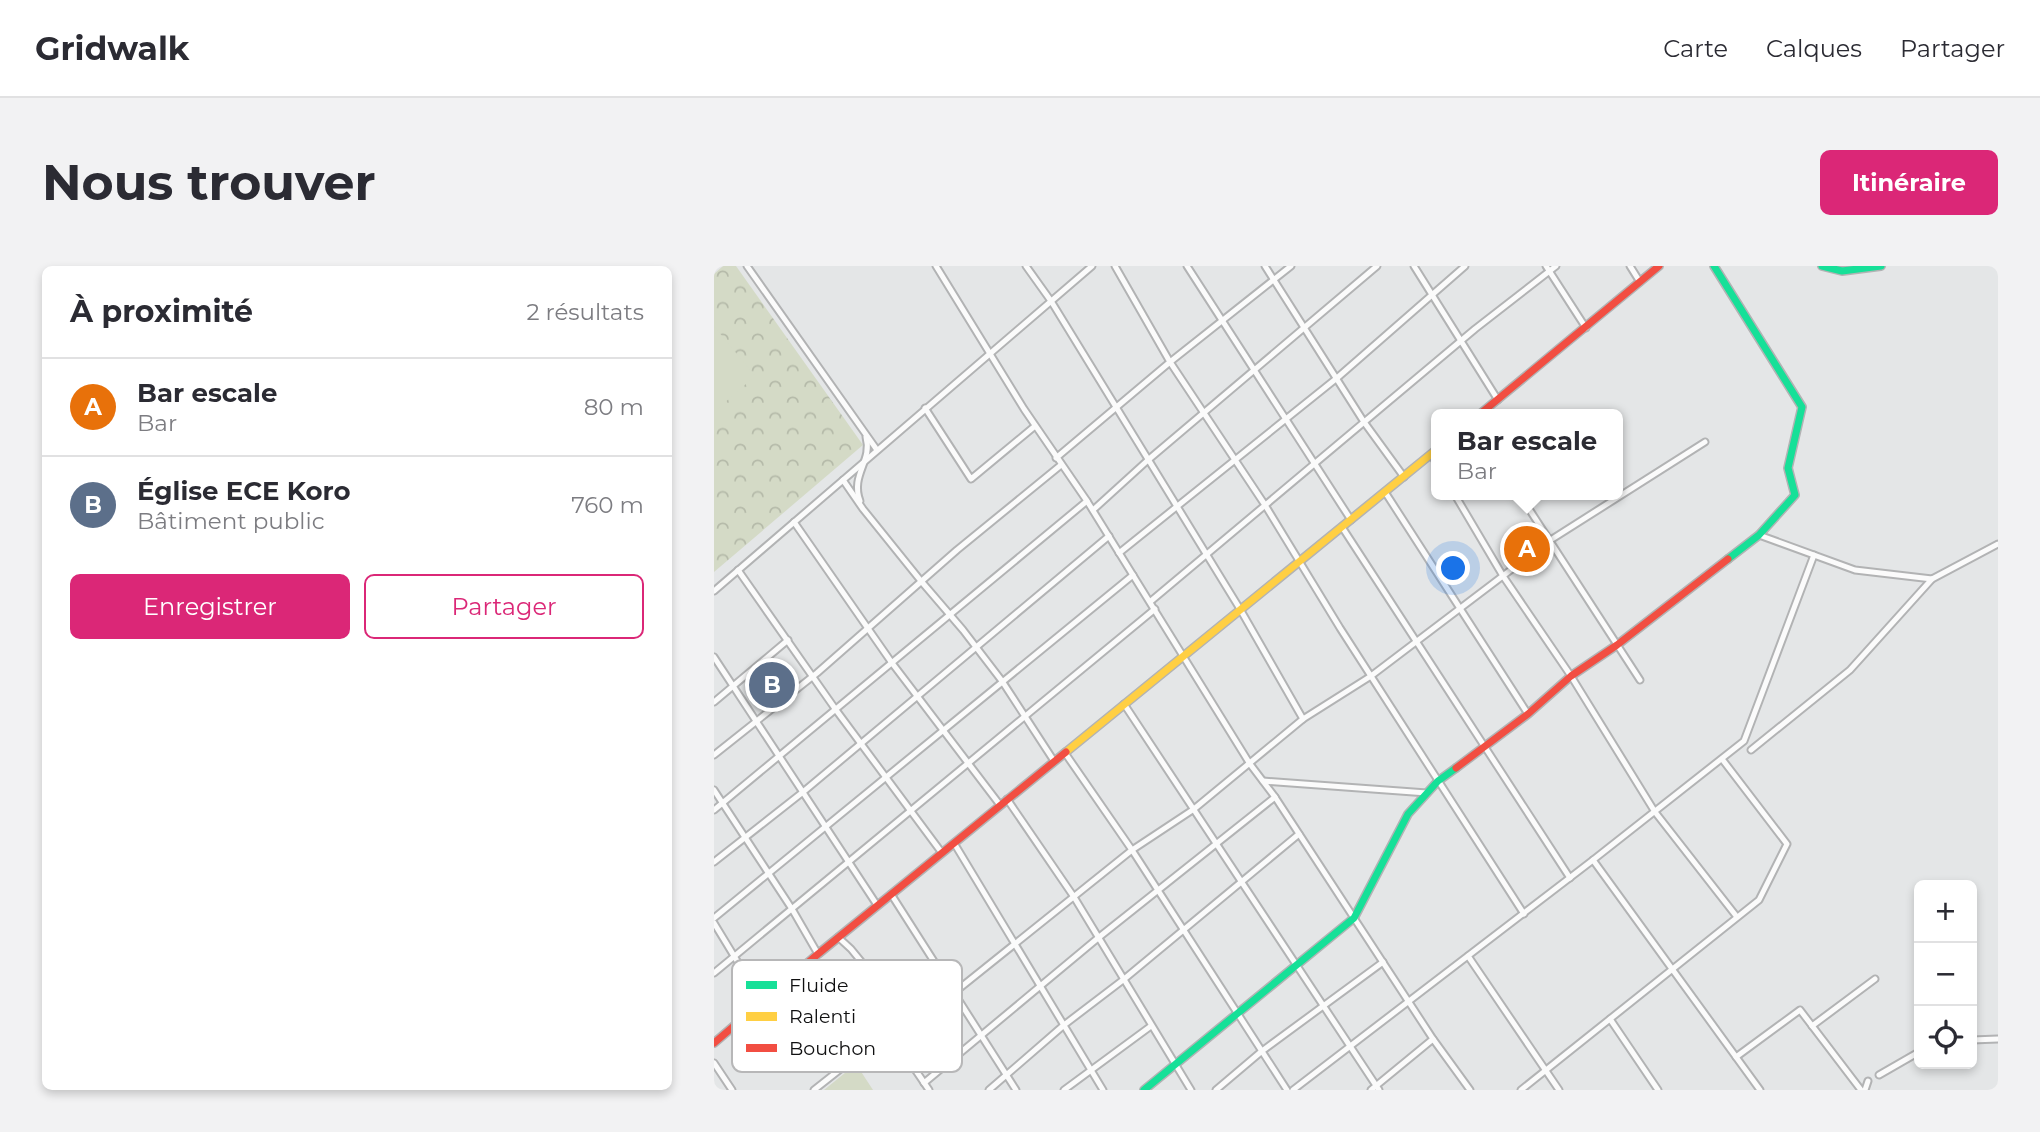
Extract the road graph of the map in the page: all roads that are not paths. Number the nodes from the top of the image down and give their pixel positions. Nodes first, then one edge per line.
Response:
1 (747, 266) edge
2 (936, 266) edge
3 (1026, 266) edge
4 (1091, 266) edge
5 (1115, 266) edge
6 (1187, 266) edge
7 (1265, 266) edge
8 (1291, 266) edge
9 (1377, 266) edge
10 (1414, 266) edge
11 (1465, 266) edge
12 (1556, 266) edge
13 (1630, 266) edge
14 (1659, 266) edge
15 (1714, 266) edge
16 (1822, 266) edge
17 (1881, 266) edge
18 (1548, 269) edge
19 (1274, 280) junction
20 (1640, 282) junction
21 (1431, 293) junction
22 (1051, 301) junction
23 (1223, 320) junction
24 (1305, 328) junction
25 (1586, 328) junction
26 (1461, 341) junction
27 (989, 353) junction
28 (1170, 362) junction
29 (1256, 370) junction
30 (1337, 377) junction
31 (1498, 400) junction
32 (925, 408) junction
33 (1115, 408) junction
34 (1486, 409) edge
35 (1204, 413) junction
36 (1286, 418) junction
37 (1364, 422) junction
38 (1035, 425) junction
39 (864, 431) junction
40 (1705, 442) dead end
41 (877, 450) junction
42 (1431, 454) edge
43 (1056, 458) junction
44 (1148, 460) junction
45 (1235, 460) junction
46 (863, 463) junction
47 (1315, 463) junction
48 (1061, 466) junction
49 (1404, 477) junction
50 (843, 480) junction
51 (1385, 492) junction
52 (1623, 494) edge
53 (1087, 500) junction
54 (1458, 500) edge
55 (1523, 500) edge
56 (1614, 500) edge
57 (1265, 505) junction
58 (1177, 506) junction
59 (863, 509) junction
60 (1093, 510) junction
61 (1350, 520) junction
62 (794, 522) junction
63 (1342, 527) junction
64 (1759, 535) junction
65 (1109, 536) junction
66 (1549, 541) junction
67 (1998, 544) edge
68 (1119, 553) junction
69 (1206, 555) junction
70 (1814, 555) junction
71 (1300, 561) junction
72 (738, 570) junction
73 (1133, 575) junction
74 (1503, 576) junction
75 (1932, 579) junction
76 (920, 582) junction
77 (714, 591) edge
78 (1151, 601) junction
79 (1155, 609) junction
80 (1460, 609) junction
81 (1240, 610) junction
82 (950, 615) junction
83 (867, 628) junction
84 (788, 640) junction
85 (1416, 642) junction
86 (1617, 645) junction
87 (975, 646) junction
88 (1183, 656) junction
89 (714, 657) edge
90 (892, 663) junction
91 (811, 675) junction
92 (1371, 676) junction
93 (1571, 677) junction
94 (1640, 680) dead end
95 (1002, 681) junction
96 (733, 685) junction
97 (918, 696) junction
98 (714, 702) edge
99 (1124, 704) junction
100 (836, 710) junction
101 (1528, 714) junction
102 (1024, 715) junction
103 (1303, 719) junction
104 (757, 722) junction
105 (944, 729) junction
106 (862, 743) junction
107 (1484, 747) junction
108 (1751, 750) dead end
109 (1065, 753) junction
110 (714, 755) edge
111 (780, 757) junction
112 (1722, 758) junction
113 (1054, 761) junction
114 (970, 764) junction
115 (1250, 764) junction
116 (887, 776) junction
117 (1263, 780) junction
118 (1438, 782) junction
119 (714, 790) edge
120 (803, 792) junction
121 (1428, 793) junction
122 (1275, 797) junction
123 (1007, 799) junction
124 (722, 803) junction
125 (1000, 805) junction
126 (1194, 809) junction
127 (714, 810) edge
128 (913, 811) junction
129 (1655, 811) junction
130 (824, 826) junction
131 (1299, 834) junction
132 (744, 837) junction
133 (954, 843) junction
134 (1216, 843) junction
135 (1132, 850) junction
136 (942, 853) junction
137 (1594, 860) junction
138 (714, 862) edge
139 (849, 862) junction
140 (767, 874) junction
141 (1570, 878) junction
142 (1241, 881) junction
143 (1158, 890) junction
144 (891, 894) junction
145 (1074, 897) junction
146 (877, 905) junction
147 (792, 909) junction
148 (1524, 914) junction
149 (1737, 917) junction
150 (714, 918) edge
151 (1354, 918) junction
152 (714, 923) edge
153 (1184, 930) junction
154 (838, 937) junction
155 (1098, 938) junction
156 (1015, 943) junction
157 (818, 954) junction
158 (1468, 956) junction
159 (733, 957) junction
160 (735, 960) edge
161 (811, 960) edge
162 (860, 960) edge
163 (934, 960) edge
164 (1383, 962) junction
165 (1296, 965) junction
166 (1673, 969) junction
167 (714, 973) edge
168 (1875, 979) dead end
169 (1123, 980) junction
170 (962, 986) edge
171 (1041, 986) junction
172 (1409, 1001) junction
173 (962, 1003) edge
174 (1323, 1007) junction
175 (1236, 1014) junction
176 (1610, 1019) junction
177 (1064, 1025) junction
178 (1151, 1026) junction
179 (1812, 1026) junction
180 (732, 1028) edge
181 (982, 1034) junction
182 (1433, 1039) junction
183 (1998, 1039) edge
184 (1977, 1040) edge
185 (714, 1043) edge
186 (1349, 1046) junction
187 (962, 1051) edge
188 (1262, 1051) junction
189 (1914, 1055) edge
190 (1736, 1057) junction
191 (714, 1063) edge
192 (1175, 1066) junction
193 (1090, 1069) junction
194 (1545, 1071) junction
195 (837, 1072) edge
196 (917, 1072) edge
197 (937, 1072) edge
198 (1879, 1075) dead end
199 (1007, 1076) junction
200 (1868, 1081) dead end
201 (924, 1083) junction
202 (1375, 1089) edge
203 (732, 1090) edge
204 (814, 1090) edge
205 (929, 1090) edge
206 (989, 1090) edge
207 (1016, 1090) edge
208 (1064, 1090) edge
209 (1103, 1090) edge
210 (1144, 1090) edge
211 (1191, 1090) edge
212 (1216, 1090) edge
213 (1287, 1090) edge
214 (1293, 1090) edge
215 (1470, 1090) edge
216 (1521, 1090) edge
217 (1559, 1090) edge
218 (1658, 1090) edge
219 (1760, 1090) edge
220 (1863, 1090) edge

1 - 39 street
2 - 27 street
3 - 22 street
4 - 22 street
5 - 28 street
6 - 23 street
7 - 19 street
8 - 19 street
9 - 24 street
10 - 21 street
11 - 21 street
12 - 18 street
13 - 20 street
14 - 20 street
15 - 64 street
16 - 17 street
18 - 25 street
18 - 26 street
19 - 23 street
19 - 24 street
20 - 25 street
21 - 26 street
21 - 30 street
22 - 27 street
22 - 33 street
23 - 28 street
23 - 29 street
24 - 29 street
24 - 30 street
25 - 31 street
26 - 31 street
26 - 37 street
27 - 32 street
27 - 38 street
28 - 33 street
28 - 35 street
29 - 35 street
29 - 36 street
30 - 36 street
30 - 37 street
31 - 34 street
32 - 38 street
32 - 41 street
33 - 43 street
33 - 44 street
35 - 44 street
35 - 45 street
36 - 45 street
36 - 47 street
37 - 47 street
37 - 49 street
38 - 43 street
39 - 41 street
39 - 46 street
40 - 52 street
41 - 46 street
42 - 49 street
43 - 48 street
44 - 58 street
44 - 60 street
45 - 57 street
45 - 58 street
46 - 50 street
46 - 59 street
47 - 57 street
47 - 61 street
48 - 53 street
48 - 76 street
49 - 51 street
50 - 59 street
50 - 62 street
51 - 61 street
51 - 80 street
53 - 60 street
53 - 82 street
54 - 74 street
55 - 66 street
56 - 66 street
57 - 69 street
57 - 71 street
58 - 68 street
58 - 69 street
59 - 76 street
60 - 65 street
61 - 63 street
62 - 72 street
62 - 83 street
63 - 71 street
63 - 85 street
64 - 70 street
64 - 86 street
65 - 68 street
65 - 87 street
66 - 74 street
66 - 86 street
67 - 75 street
68 - 73 street
69 - 78 street
69 - 81 street
70 - 75 street
70 - 112 street
71 - 81 street
71 - 92 street
72 - 77 street
72 - 84 street
73 - 78 street
73 - 95 street
74 - 80 street
74 - 93 street
75 - 108 street
76 - 82 street
76 - 83 street
78 - 79 street
79 - 88 street
79 - 102 street
80 - 85 street
80 - 101 street
81 - 88 street
81 - 103 street
82 - 87 street
82 - 90 street
83 - 90 street
83 - 91 street
84 - 91 street
84 - 96 street
85 - 92 street
85 - 107 street
86 - 93 street
86 - 94 street
87 - 95 street
87 - 97 street
88 - 99 street
88 - 115 street
89 - 96 street
90 - 97 street
90 - 100 street
91 - 100 street
91 - 104 street
92 - 103 street
92 - 118 street
93 - 101 street
93 - 129 street
95 - 102 street
95 - 105 street
96 - 98 street
96 - 104 street
97 - 105 street
97 - 106 street
99 - 109 street
99 - 126 street
100 - 106 street
100 - 111 street
101 - 107 street
102 - 113 street
102 - 114 street
103 - 115 street
104 - 110 street
104 - 111 street
105 - 114 street
105 - 116 street
106 - 116 street
106 - 120 street
107 - 118 street
107 - 141 street
109 - 113 street
109 - 135 street
111 - 120 street
111 - 124 street
112 - 129 street
112 - 149 street
113 - 123 street
114 - 125 street
114 - 128 street
115 - 117 street
115 - 126 street
116 - 128 street
116 - 130 street
117 - 121 street
117 - 122 street
118 - 121 street
118 - 148 street
119 - 124 street
120 - 130 street
120 - 132 street
121 - 151 street
122 - 131 street
122 - 134 street
123 - 125 street
123 - 145 street
124 - 127 street
124 - 132 street
125 - 133 street
126 - 134 street
126 - 135 street
128 - 136 street
128 - 139 street
129 - 137 street
129 - 149 street
130 - 139 street
130 - 140 street
131 - 142 street
131 - 151 street
132 - 138 street
132 - 140 street
133 - 136 street
133 - 156 street
134 - 142 street
134 - 143 street
135 - 143 street
135 - 145 street
136 - 144 street
137 - 141 street
137 - 166 street
139 - 146 street
139 - 147 street
140 - 147 street
140 - 150 street
141 - 148 street
142 - 153 street
142 - 165 street
143 - 153 street
143 - 155 street
144 - 146 street
144 - 163 street
145 - 155 street
145 - 156 street
146 - 154 street
147 - 157 street
147 - 159 street
148 - 158 street
149 - 166 street
151 - 164 street
151 - 165 street
152 - 159 street
153 - 169 street
153 - 175 street
154 - 157 street
154 - 162 street
155 - 169 street
155 - 171 street
156 - 170 street
156 - 171 street
157 - 161 street
158 - 172 street
158 - 194 street
159 - 160 street
159 - 167 street
164 - 172 street
164 - 174 street
165 - 174 street
165 - 175 street
166 - 176 street
166 - 190 street
168 - 179 street
169 - 177 street
169 - 178 street
171 - 177 street
171 - 181 street
172 - 182 street
172 - 186 street
173 - 181 street
174 - 186 street
174 - 188 street
175 - 188 street
175 - 192 street
176 - 194 street
176 - 218 street
177 - 193 street
177 - 199 street
178 - 192 street
178 - 193 street
179 - 190 street
179 - 220 street
180 - 185 street
181 - 187 street
181 - 199 street
182 - 202 street
182 - 215 street
183 - 184 street
186 - 202 street
186 - 214 street
188 - 212 street
188 - 213 street
189 - 198 street
190 - 219 street
191 - 203 street
192 - 210 street
192 - 211 street
193 - 208 street
193 - 209 street
194 - 216 street
194 - 217 street
195 - 204 street
196 - 201 street
197 - 201 street
199 - 206 street
199 - 207 street
200 - 220 street
201 - 205 street

